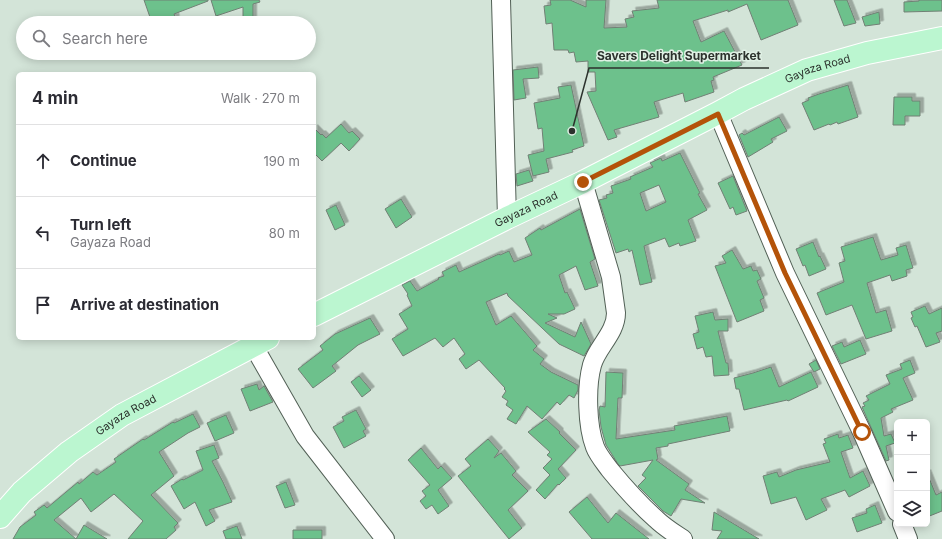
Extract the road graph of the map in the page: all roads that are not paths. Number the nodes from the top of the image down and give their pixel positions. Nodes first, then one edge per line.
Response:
1 (501, 0) edge
2 (942, 38) edge
3 (718, 114) junction
4 (583, 182) junction
5 (507, 218) junction
6 (316, 314) edge
7 (261, 342) edge
8 (894, 505) edge
9 (0, 517) edge
10 (903, 527) edge
11 (385, 539) edge
12 (683, 539) edge
13 (908, 539) edge

1 - 5 street
2 - 3 main road, Gayaza Road
3 - 4 main road, Gayaza Road
3 - 8 street
4 - 5 main road, Gayaza Road
4 - 12 street
5 - 6 main road, Gayaza Road
7 - 9 main road, Gayaza Road
7 - 11 street
10 - 13 street

